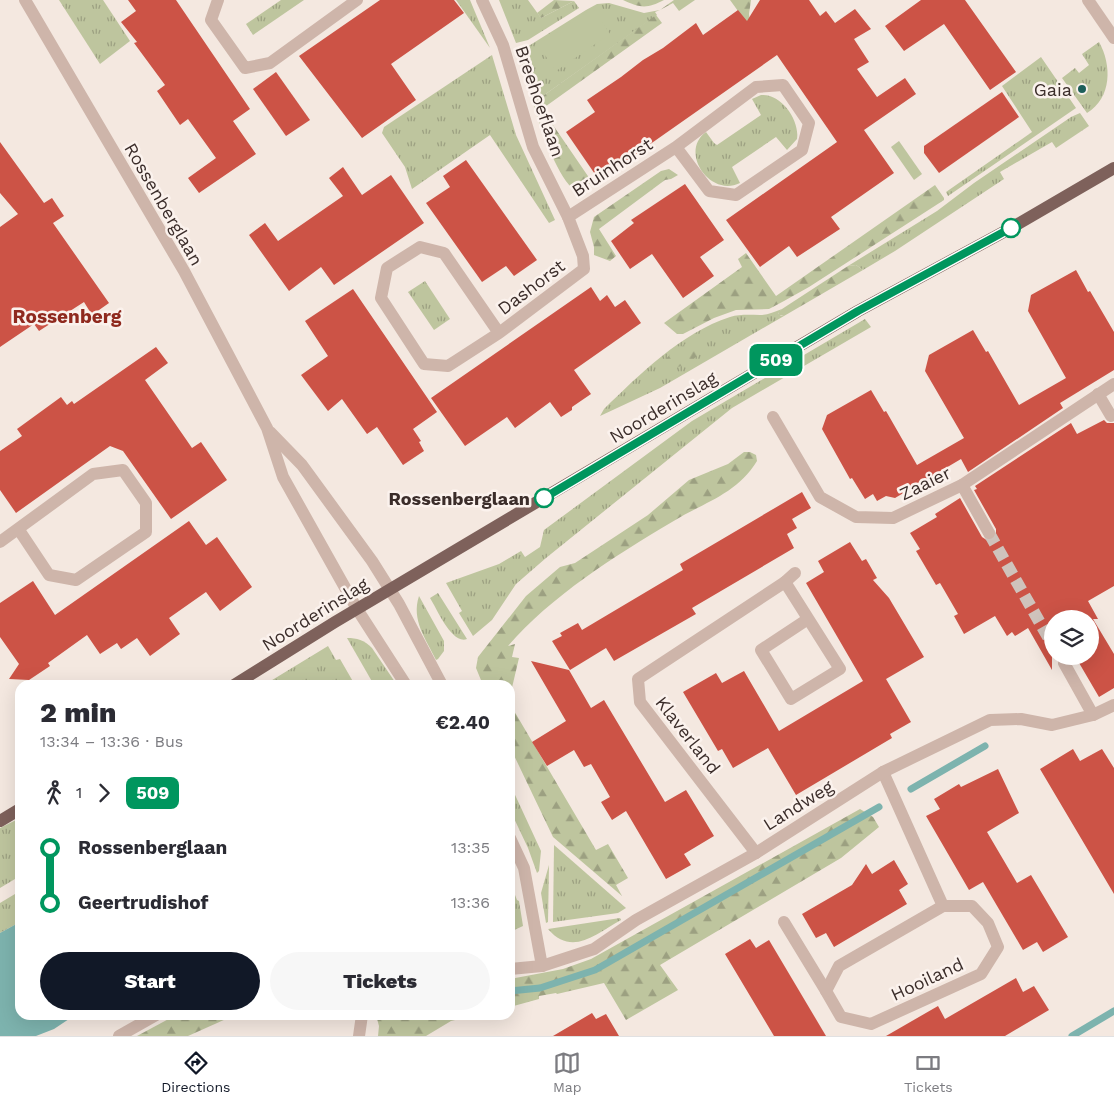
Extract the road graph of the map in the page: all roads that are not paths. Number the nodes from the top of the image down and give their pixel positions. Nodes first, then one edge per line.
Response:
1 (25, 0) edge
2 (218, 0) edge
3 (357, 0) edge
4 (482, 0) edge
5 (1088, 0) edge
6 (343, 4) edge
7 (1109, 20) edge
8 (1114, 38) edge
9 (676, 147) junction
10 (1114, 168) edge
11 (568, 217) junction
12 (584, 269) joint
13 (499, 333) junction
14 (1114, 384) edge
15 (1098, 394) junction
16 (1110, 416) dead end
17 (774, 417) dead end
18 (267, 428) junction
19 (962, 485) junction
20 (18, 530) junction
21 (989, 533) tunnel mouth
22 (0, 542) edge
23 (795, 573) dead end
24 (785, 582) junction
25 (390, 588) junction
26 (357, 609) junction
27 (808, 619) junction
28 (1065, 665) edge
29 (242, 680) edge
30 (403, 680) edge
31 (439, 680) edge
32 (1114, 705) edge
33 (1093, 715) junction
34 (883, 772) junction
35 (15, 813) edge
36 (0, 821) edge
37 (515, 849) edge
38 (756, 853) junction
39 (943, 906) junction
40 (784, 922) dead end
41 (542, 966) junction
42 (515, 969) edge
43 (826, 991) junction
44 (147, 1020) edge
45 (361, 1020) edge
46 (119, 1036) edge
47 (359, 1036) edge

1 - 18 street, Rossenberglaan
2 - 6 street
3 - 6 street
4 - 11 street, Breehoeflaan
5 - 7 street
7 - 8 street
9 - 9 street, Bruinhorst
9 - 11 street, Bruinhorst
10 - 25 main road, Noorderinslag
11 - 12 street, Breehoeflaan
12 - 13 street, Dashorst
13 - 13 street, Dashorst
14 - 15 street, Zaaier
15 - 16 street
15 - 19 street, Zaaier
17 - 19 street, Zaaier
18 - 25 street, Rossenberglaan
18 - 26 street, Rossenberglaan
19 - 21 street
20 - 20 street
20 - 22 street
23 - 24 street, Klaverland
24 - 27 street
24 - 38 street, Klaverland
25 - 26 main road, Noorderinslag
25 - 31 street, Rossenberglaan
26 - 29 main road, Noorderinslag
26 - 30 street, Rossenberglaan
27 - 27 street
28 - 33 street
32 - 33 street, Landweg
33 - 34 street, Landweg
34 - 38 street, Landweg
34 - 39 street
35 - 36 main road
37 - 41 street
38 - 41 street, Landweg
39 - 43 street, Hooiland
39 - 43 street, Hooiland
40 - 43 street, Hooiland
41 - 42 street, Landweg
44 - 46 street
45 - 47 street

